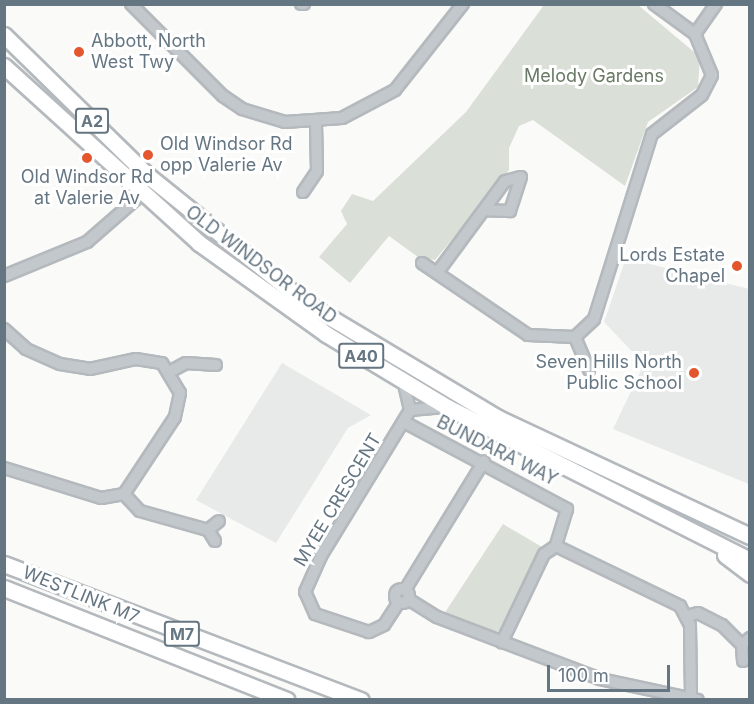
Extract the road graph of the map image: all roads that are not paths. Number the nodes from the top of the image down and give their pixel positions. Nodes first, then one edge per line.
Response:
1 (131, 4) edge
2 (463, 4) edge
3 (654, 4) edge
4 (716, 4) edge
5 (695, 34) junction
6 (4, 35) edge
7 (4, 66) edge
8 (316, 122) junction
9 (153, 180) junction
10 (303, 192) dead end
11 (142, 194) junction
12 (486, 210) dead end
13 (422, 263) dead end
14 (437, 273) junction
15 (4, 276) edge
16 (4, 329) edge
17 (575, 337) junction
18 (205, 351) dead end
19 (203, 364) junction
20 (216, 365) dead end
21 (589, 370) dead end
22 (171, 371) junction
23 (404, 383) junction
24 (447, 407) junction
25 (411, 410) junction
26 (404, 422) junction
27 (484, 461) junction
28 (4, 468) edge
29 (124, 494) junction
30 (219, 521) dead end
31 (726, 525) junction
32 (750, 528) edge
33 (208, 530) junction
34 (696, 533) junction
35 (750, 536) edge
36 (215, 541) dead end
37 (556, 546) junction
38 (750, 560) edge
39 (4, 564) edge
40 (750, 574) edge
41 (4, 588) edge
42 (404, 597) junction
43 (687, 616) junction
44 (502, 642) junction
45 (746, 642) edge
46 (742, 661) dead end
47 (695, 698) edge
48 (287, 699) edge
49 (361, 699) edge

1 - 8 street
2 - 8 street
3 - 5 street
4 - 5 street
5 - 17 street
6 - 9 highway, OLD WINDSOR ROAD / A2
7 - 11 highway, OLD WINDSOR ROAD / A40
8 - 10 street
9 - 11 highway
9 - 31 highway, OLD WINDSOR ROAD / A2
11 - 15 street
11 - 23 highway, OLD WINDSOR ROAD / A40
12 - 14 street
13 - 14 street
14 - 17 street
16 - 22 street
17 - 21 street
18 - 19 street
19 - 20 street
19 - 22 street
22 - 29 street
23 - 24 highway, OLD WINDSOR ROAD / A40
23 - 25 street
24 - 25 street
24 - 34 highway, OLD WINDSOR ROAD / A40
25 - 26 street, MYEE CRESCENT
26 - 27 street, BUNDARA WAY
26 - 42 street, MYEE CRESCENT
27 - 37 street, BUNDARA WAY
27 - 42 street, MYEE CRESCENT
28 - 29 street
29 - 33 street
30 - 33 street
31 - 32 highway
31 - 35 highway, OLD WINDSOR ROAD / A2
33 - 36 street
34 - 38 highway, OLD WINDSOR ROAD / A40
34 - 40 highway
37 - 43 street
37 - 44 street, BUNDARA WAY
39 - 49 highway, WESTLINK M7 / M7
41 - 48 highway, WESTLINK M7 / M7
42 - 44 street
43 - 45 street
43 - 47 street
44 - 47 street
45 - 46 street

